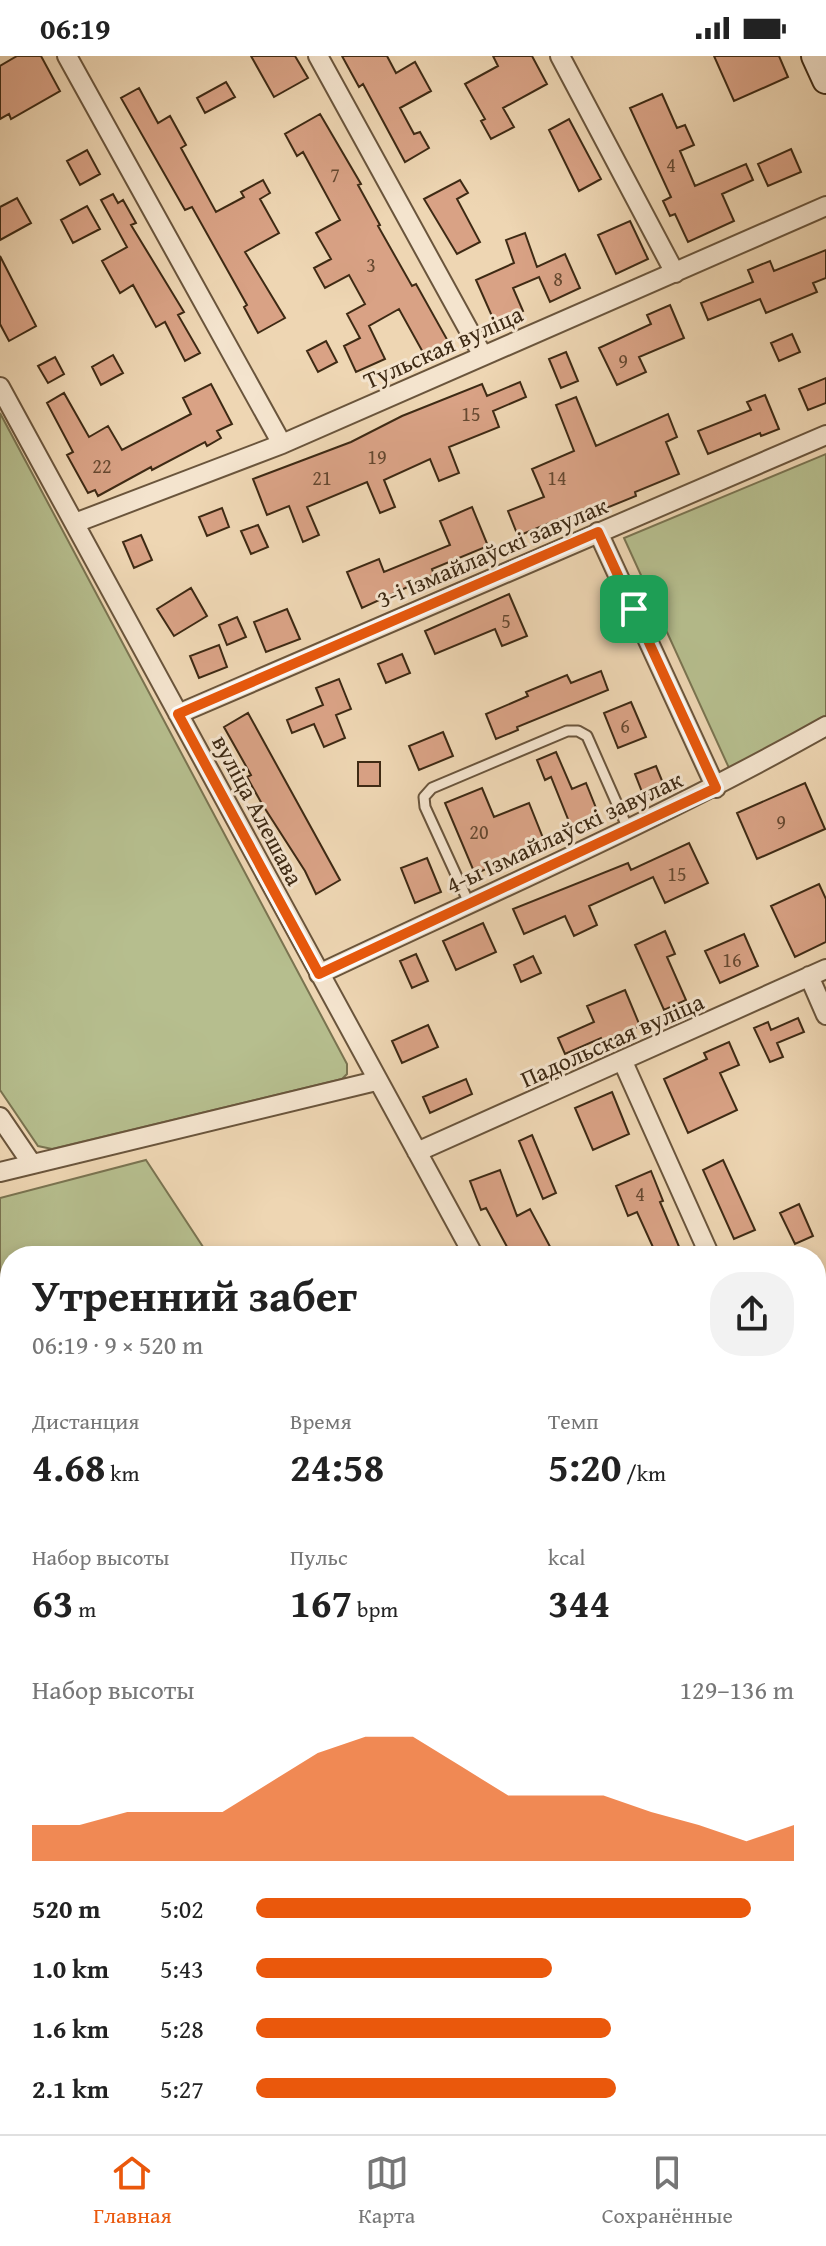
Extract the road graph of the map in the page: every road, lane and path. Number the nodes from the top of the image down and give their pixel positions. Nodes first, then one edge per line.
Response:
1 (67, 56) edge
2 (318, 56) edge
3 (560, 56) edge
4 (815, 56) edge
5 (826, 80) edge
6 (826, 206) edge
7 (675, 273) junction
8 (483, 356) junction
9 (0, 387) edge
10 (826, 435) edge
11 (282, 444) junction
12 (75, 523) junction
13 (598, 532) junction
14 (178, 714) junction
15 (826, 726) edge
16 (716, 788) junction
17 (629, 831) junction
18 (469, 903) junction
19 (818, 973) edge
20 (319, 974) junction
21 (826, 1015) edge
22 (623, 1062) junction
23 (376, 1081) junction
24 (0, 1117) edge
25 (417, 1152) junction
26 (32, 1164) junction
27 (0, 1172) edge
28 (469, 1246) edge
29 (706, 1246) edge

1 - 11 street
2 - 8 street
3 - 7 street
4 - 5 street
6 - 7 street, Тульская вуліца
7 - 8 street, Тульская вуліца
8 - 11 street, Тульская вуліца
9 - 12 street, вуліца Алешава
10 - 13 street, 3-і Ізмайлаўскі завулак
11 - 12 street, Тульская вуліца
12 - 14 street, вуліца Алешава
13 - 14 street, 3-і Ізмайлаўскі завулак
13 - 16 street
14 - 20 street, вуліца Алешава
15 - 16 street, 4-ы Ізмайлаўскі завулак
16 - 17 street, 4-ы Ізмайлаўскі завулак
17 - 18 street, 4-ы Ізмайлаўскі завулак
17 - 18 lane
18 - 20 street, 4-ы Ізмайлаўскі завулак
19 - 21 street
19 - 22 street, Падольская вуліца
20 - 23 street, вуліца Алешава
22 - 25 street, Падольская вуліца
22 - 29 street
23 - 25 street, вуліца Алешава
23 - 26 street
24 - 26 street
25 - 28 street, вуліца Алешава
26 - 27 street

